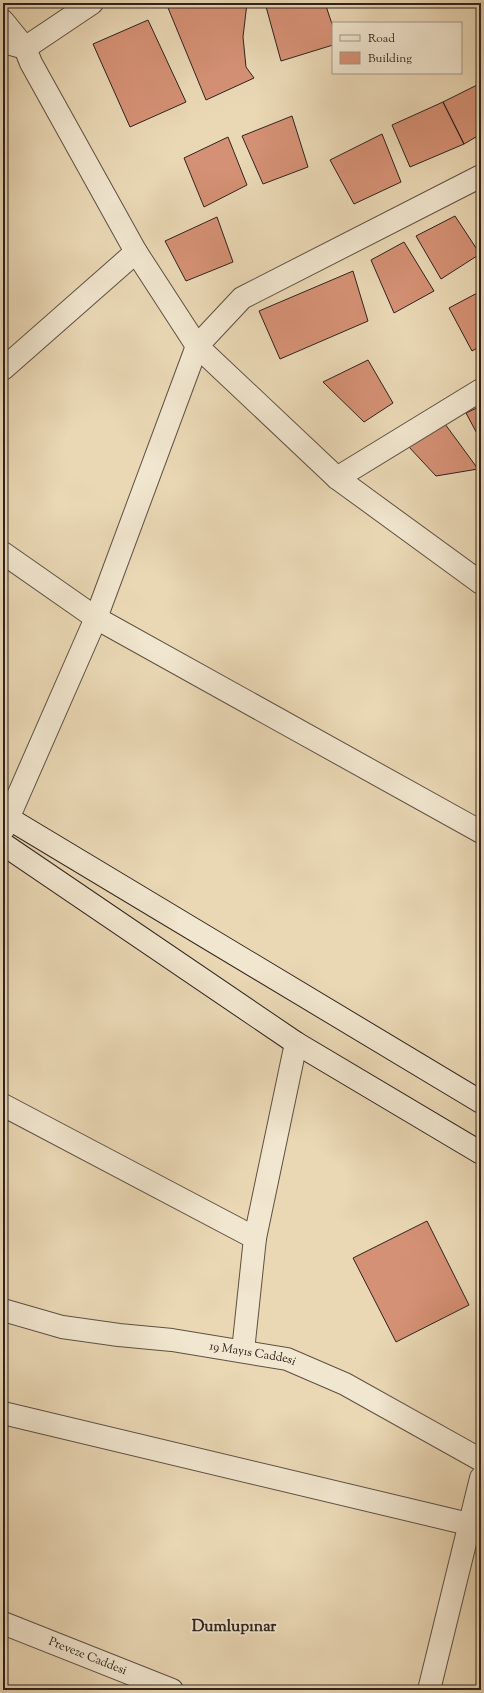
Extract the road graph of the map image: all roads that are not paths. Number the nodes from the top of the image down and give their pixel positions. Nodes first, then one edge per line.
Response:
1 (92, 3) edge
2 (3, 21) edge
3 (3, 42) edge
4 (26, 48) junction
5 (481, 176) edge
6 (136, 252) junction
7 (197, 346) junction
8 (3, 369) edge
9 (481, 390) edge
10 (338, 478) junction
11 (3, 553) edge
12 (481, 583) edge
13 (96, 618) junction
14 (5, 822) edge
15 (481, 832) edge
16 (3, 844) edge
17 (296, 1043) junction
18 (481, 1102) edge
19 (3, 1105) edge
20 (481, 1153) edge
21 (255, 1238) junction
22 (3, 1310) edge
23 (243, 1351) junction
24 (3, 1412) edge
25 (481, 1460) edge
26 (481, 1478) edge
27 (475, 1526) edge
28 (3, 1623) edge
29 (172, 1690) edge
30 (428, 1690) edge

1 - 4 street
2 - 4 street
3 - 4 street
4 - 6 street
5 - 7 street
6 - 7 street
6 - 8 street
7 - 10 street
7 - 13 street
9 - 10 street
10 - 12 street
11 - 13 street
13 - 14 street
13 - 15 street
14 - 18 street
16 - 17 street
17 - 20 street
17 - 21 street
19 - 21 street
21 - 23 street
22 - 23 street, 19 Mayıs Caddesi
23 - 25 street, 19 Mayıs Caddesi
24 - 27 street
26 - 27 street
27 - 30 street
28 - 29 street, Preveze Caddesi

